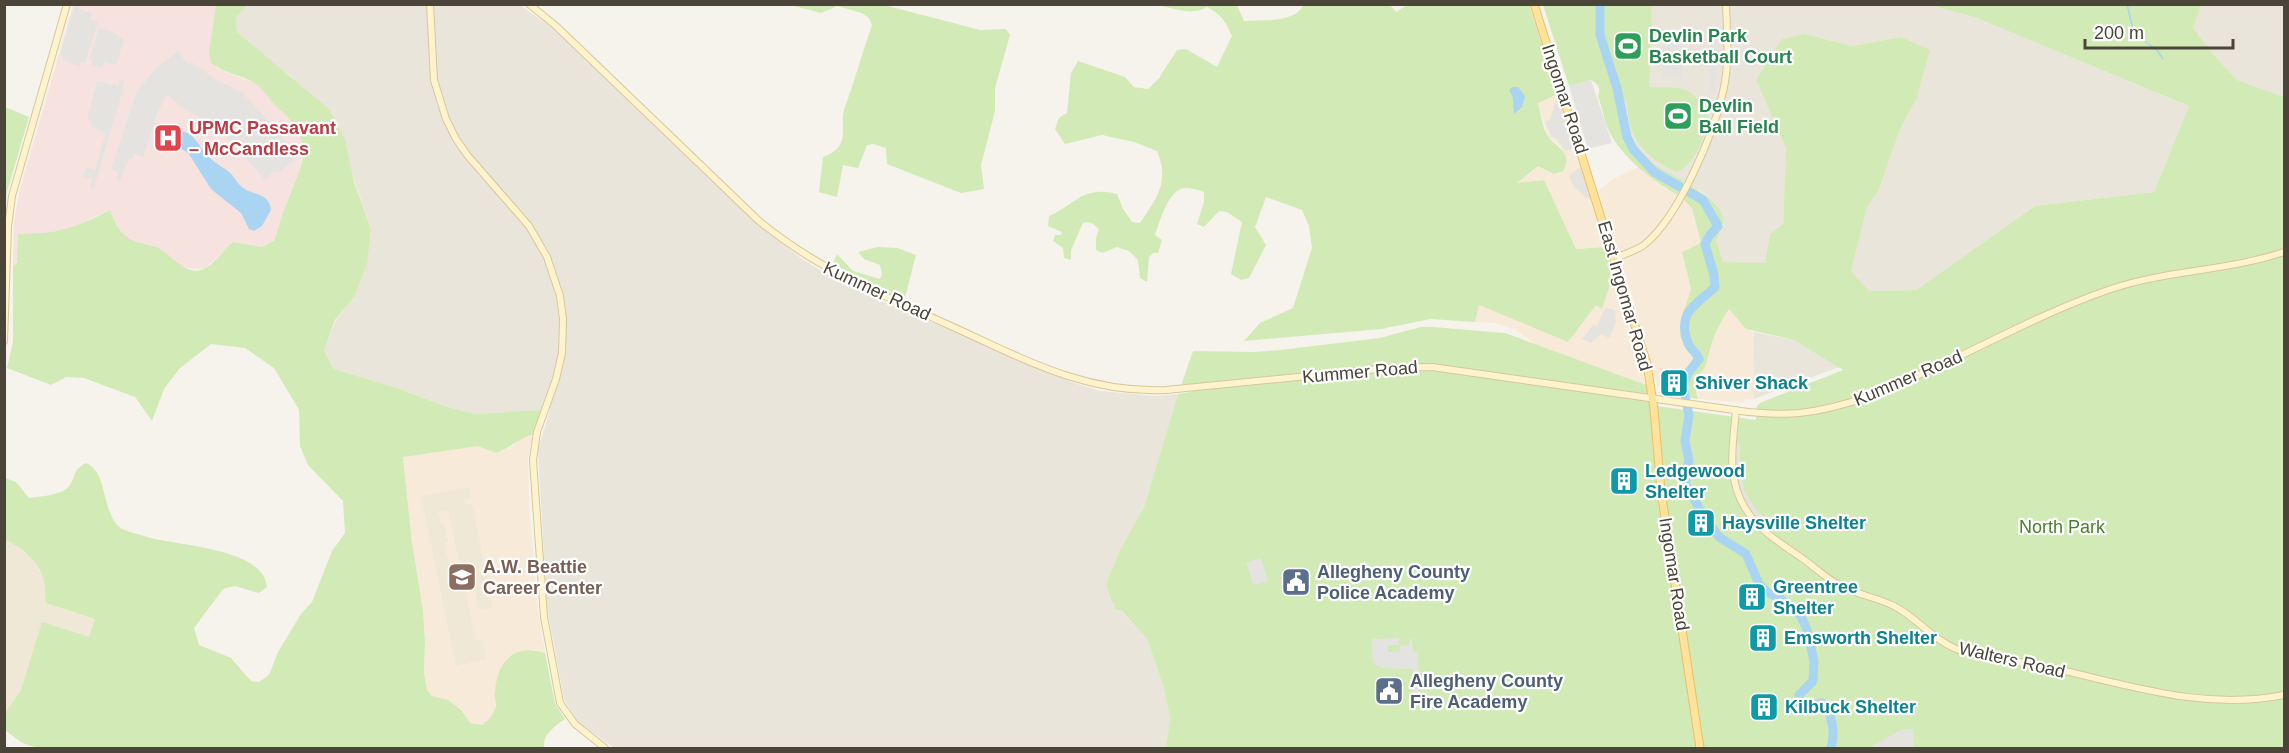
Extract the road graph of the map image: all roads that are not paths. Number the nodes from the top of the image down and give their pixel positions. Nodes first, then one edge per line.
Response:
1 (68, 4) edge
2 (430, 4) edge
3 (529, 4) edge
4 (1534, 4) edge
5 (1726, 4) edge
6 (1595, 194) joint
7 (2284, 252) edge
8 (1615, 258) junction
9 (4, 341) edge
10 (1653, 398) junction
11 (1736, 410) junction
12 (2284, 695) edge
13 (605, 748) edge
14 (1701, 748) edge

1 - 9 street
2 - 13 street
3 - 10 street, Kummer Road
4 - 6 main road, Ingomar Road
5 - 8 street
6 - 8 main road, East Ingomar Road
7 - 11 street, Kummer Road
8 - 10 main road, East Ingomar Road
10 - 11 street, Kummer Road
10 - 14 main road, Ingomar Road
11 - 12 street, Walters Road

